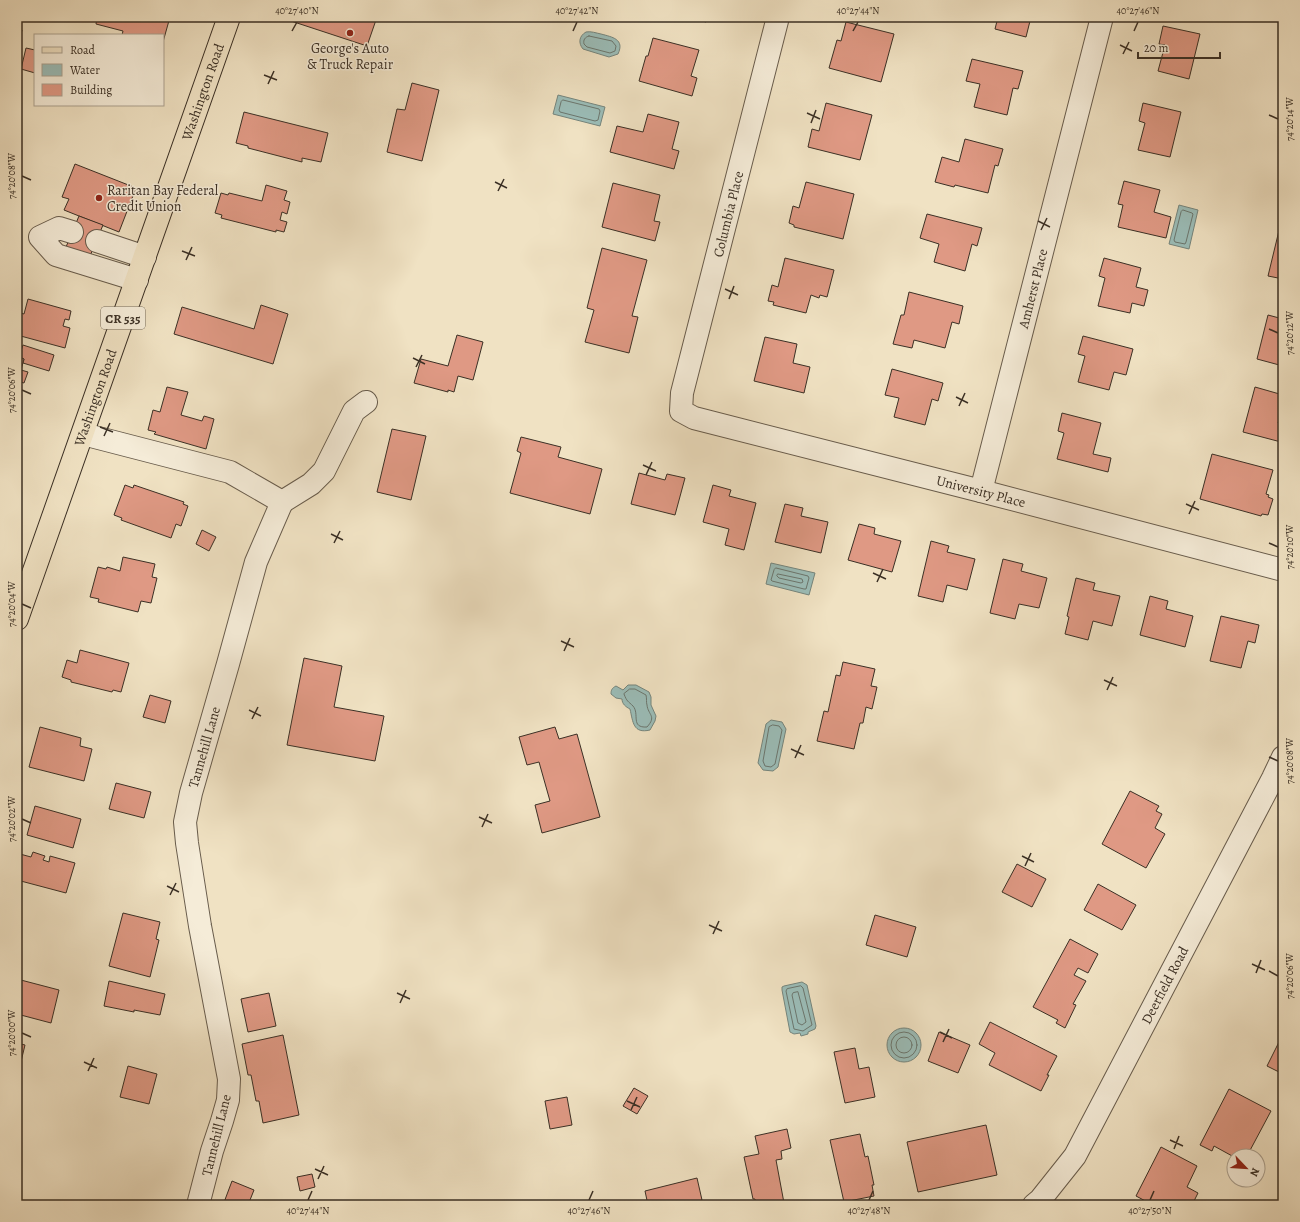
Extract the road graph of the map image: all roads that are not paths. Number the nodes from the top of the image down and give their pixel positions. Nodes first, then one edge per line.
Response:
1 (229, 17) edge
2 (778, 17) edge
3 (1102, 17) edge
4 (72, 232) dead end
5 (97, 240) dead end
6 (145, 257) junction
7 (136, 280) junction
8 (366, 402) dead end
9 (681, 411) joint
10 (82, 434) junction
11 (982, 491) junction
12 (282, 502) junction
13 (1283, 570) edge
14 (17, 619) edge
15 (1283, 757) edge
16 (198, 1205) edge
17 (1034, 1205) edge

1 - 6 main road, Washington Road / CR 535
2 - 9 street, Columbia Place
3 - 11 street, Amherst Place
4 - 7 street
5 - 6 street
6 - 7 main road, Washington Road / CR 535
7 - 10 main road, Washington Road / CR 535
8 - 12 street
9 - 11 street, University Place
10 - 12 street
10 - 14 main road, Washington Road / CR 535
11 - 13 street, University Place
12 - 16 street, Tannehill Lane
15 - 17 street, Deerfield Road

